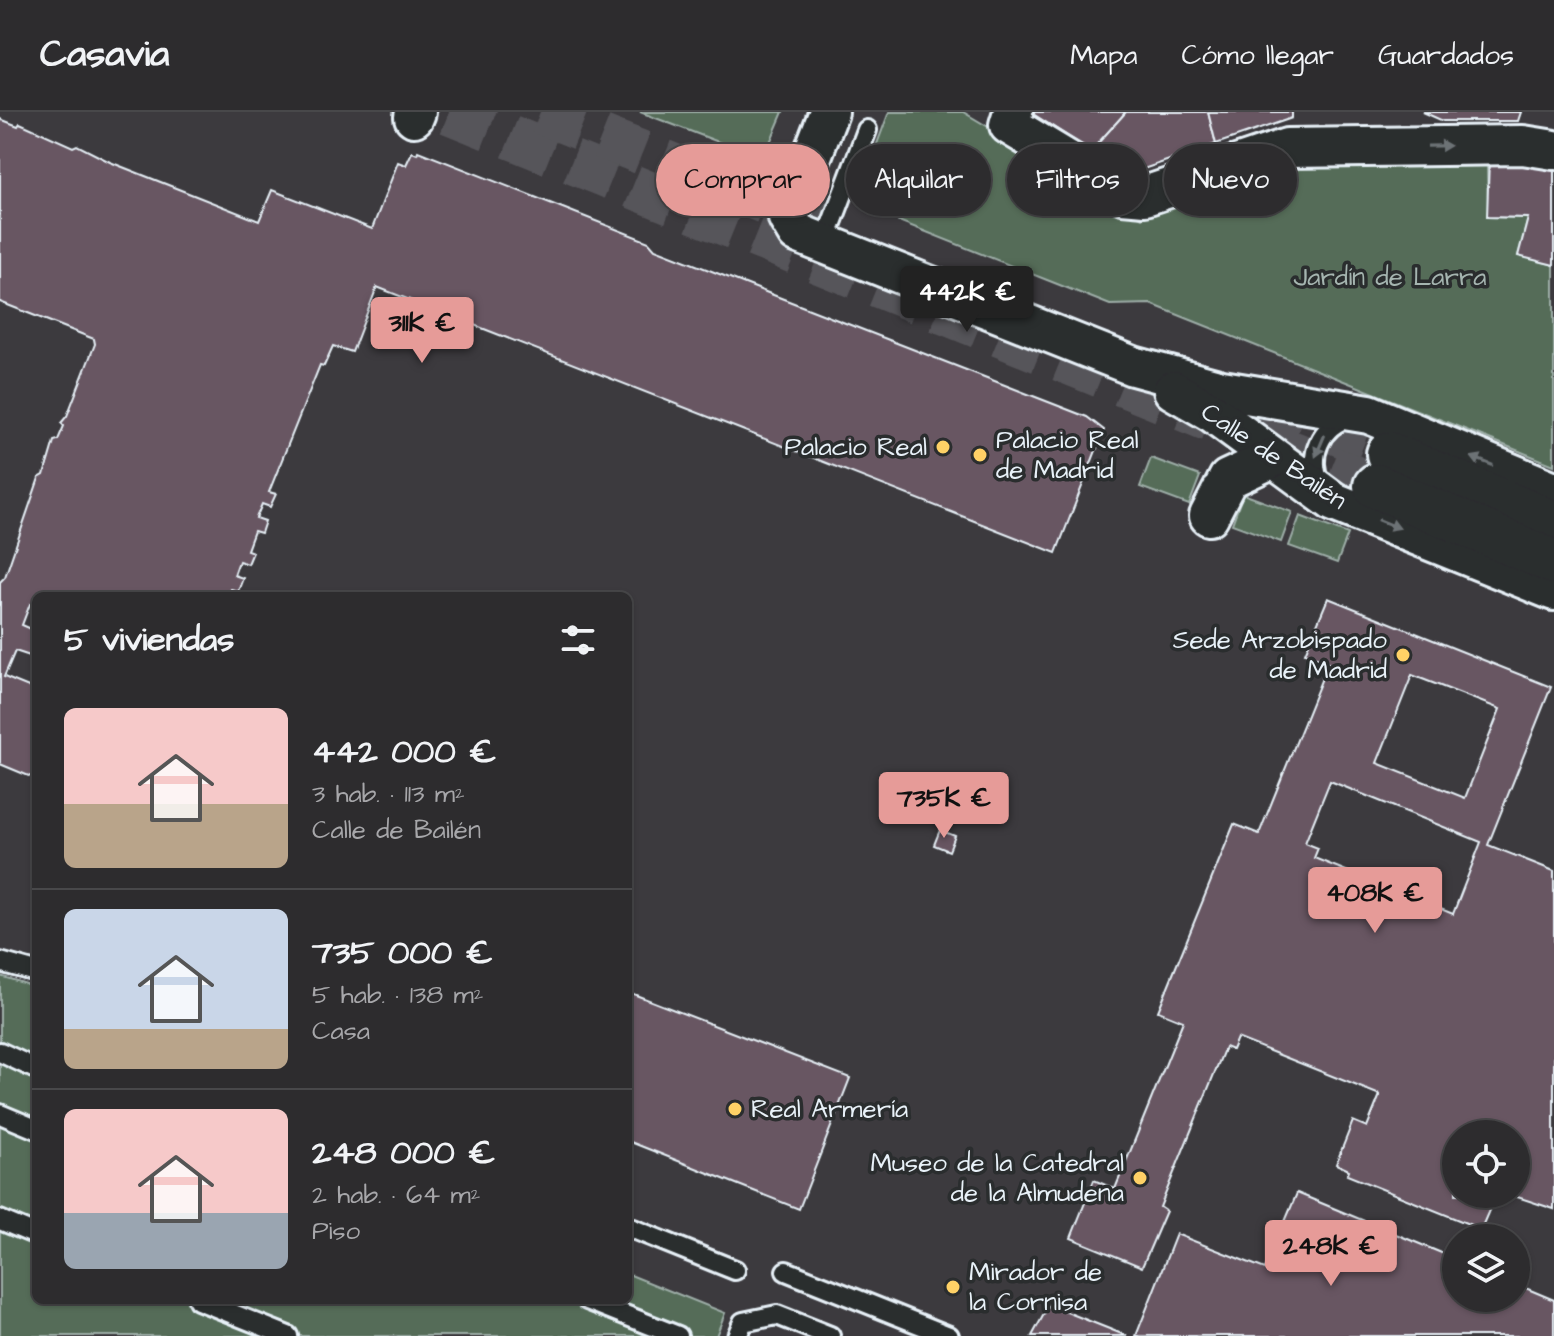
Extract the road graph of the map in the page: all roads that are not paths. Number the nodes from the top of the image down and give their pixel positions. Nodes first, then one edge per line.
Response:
1 (829, 112) edge
2 (1011, 118) edge
3 (867, 130) dead end
4 (1537, 136) edge
5 (824, 244) junction
6 (1133, 366) junction
7 (1369, 414) junction
8 (1273, 458) junction
9 (1554, 491) edge
10 (1334, 502) junction
11 (1209, 516) dead end
12 (1554, 523) edge
13 (1554, 562) edge
14 (1554, 591) edge
15 (0, 962) edge
16 (32, 971) edge
17 (0, 1052) edge
18 (32, 1067) edge
19 (0, 1114) edge
20 (32, 1127) edge
21 (0, 1220) edge
22 (632, 1229) edge
23 (32, 1233) edge
24 (735, 1270) dead end
25 (786, 1271) dead end
26 (208, 1304) edge
27 (597, 1304) edge
28 (288, 1336) edge
29 (678, 1336) edge
30 (737, 1336) edge
31 (830, 1336) edge
32 (949, 1336) edge

1 - 5 street, Calle de Bailén
2 -> 4 street
3 - 5 lane
5 - 6 street, Calle de Bailén
6 - 7 street, Calle de Bailén
6 - 8 street, Calle de Bailén
9 -> 7 street, Calle de Bailén
7 -> 10 lane
8 - 10 street, Calle de Bailén
8 - 11 street
10 -> 14 street, Calle de Bailén
12 - 13 main road, Calle de Bailén
15 - 16 lane
17 - 18 lane
19 - 20 lane
21 - 23 lane
22 - 24 lane
25 - 32 lane
26 - 28 lane
27 - 29 lane
30 - 31 lane

